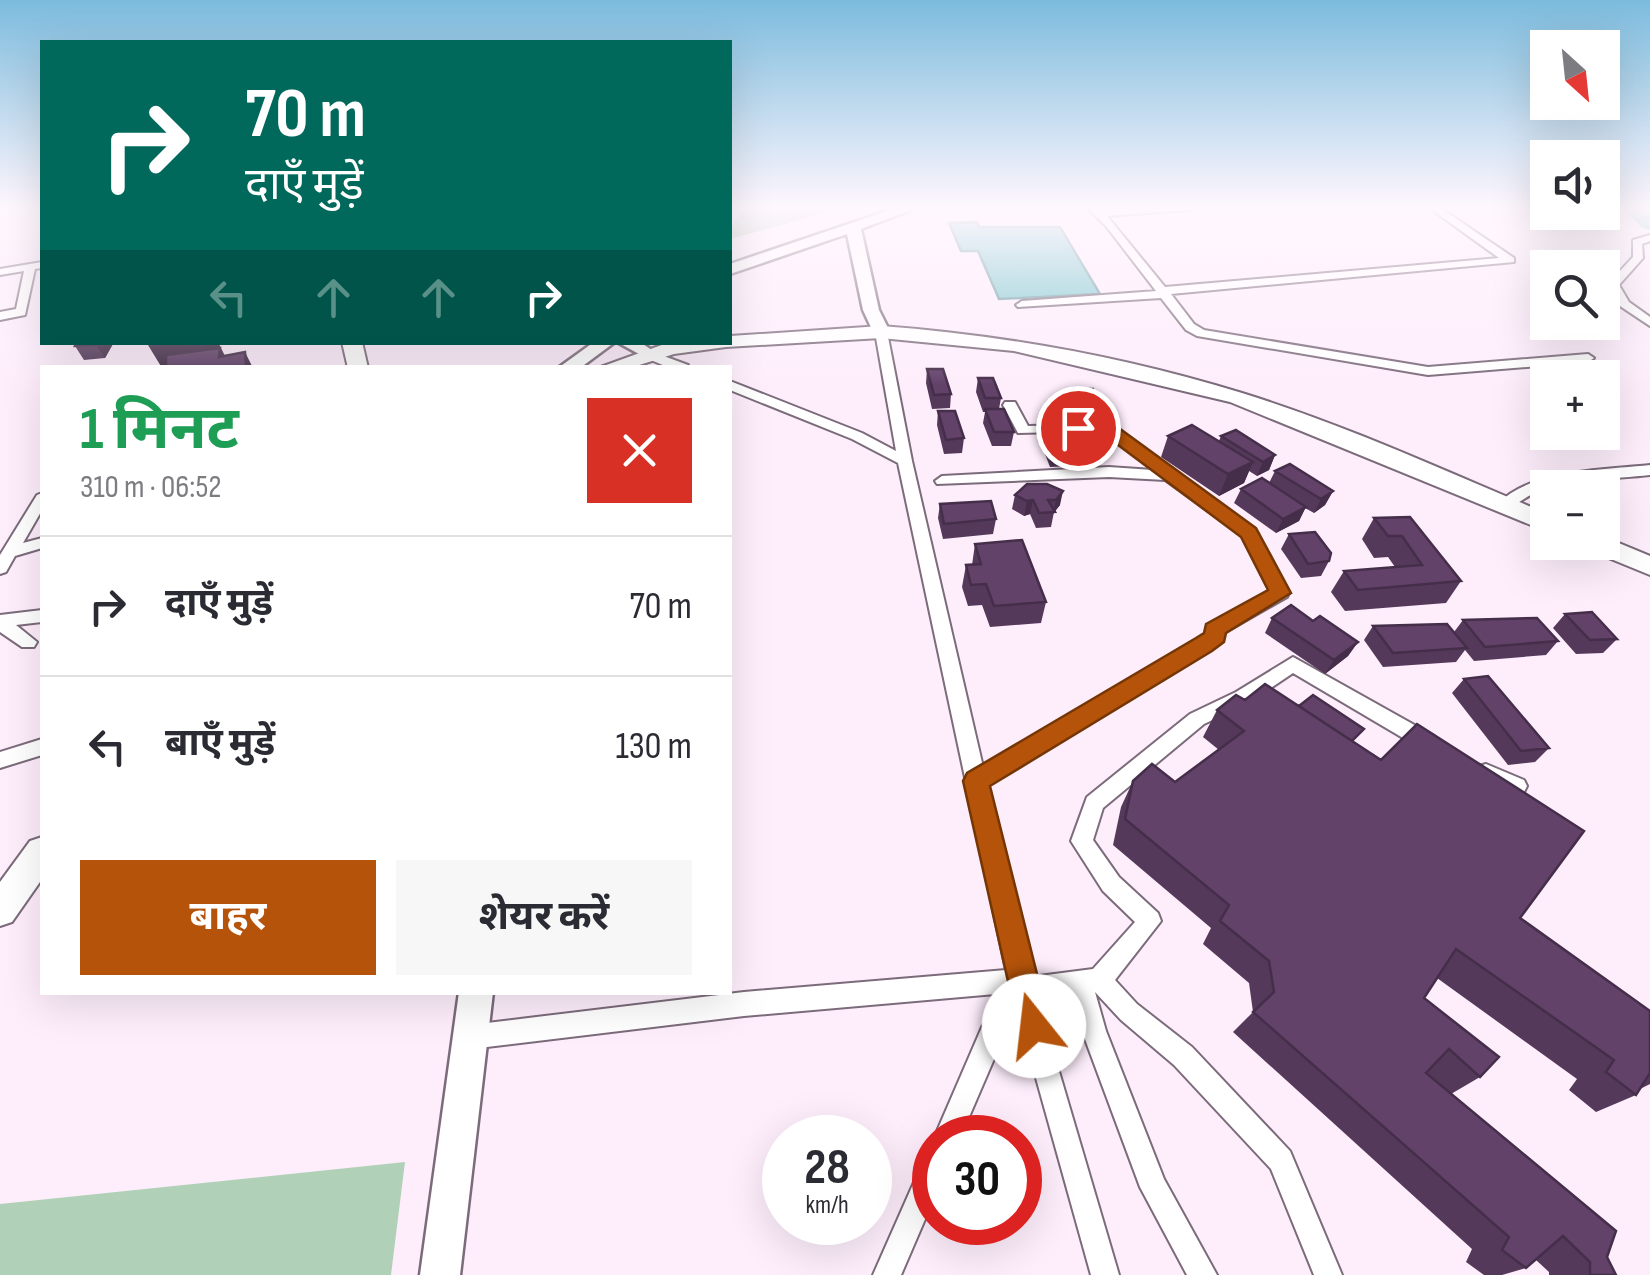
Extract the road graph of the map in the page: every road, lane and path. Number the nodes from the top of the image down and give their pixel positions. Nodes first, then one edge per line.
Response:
1 (33, 266) edge
2 (36, 266) edge
3 (861, 266) edge
4 (1142, 266) edge
5 (1440, 266) edge
6 (1630, 266) edge
7 (0, 272) edge
8 (1163, 292) junction
9 (1022, 305) dead end
10 (0, 316) edge
11 (1650, 322) edge
12 (881, 332) junction
13 (732, 342) edge
14 (602, 345) edge
15 (630, 345) edge
16 (705, 345) edge
17 (650, 355) junction
18 (1588, 358) dead end
19 (572, 365) edge
20 (618, 365) edge
21 (675, 365) edge
22 (732, 386) edge
23 (1010, 405) dead end
24 (905, 461) junction
25 (1650, 470) edge
26 (1168, 476) junction
27 (942, 481) dead end
28 (40, 501) edge
29 (1504, 505) junction
30 (1530, 516) edge
31 (40, 544) edge
32 (10, 552) junction
33 (1620, 553) edge
34 (1650, 566) edge
35 (0, 568) edge
36 (40, 616) edge
37 (4, 621) edge
38 (28, 642) dead end
39 (40, 748) edge
40 (1441, 750) edge
41 (0, 760) edge
42 (1472, 764) edge
43 (976, 781) junction
44 (1518, 786) edge
45 (40, 855) edge
46 (0, 910) edge
47 (1090, 981) junction
48 (1022, 985) junction
49 (476, 995) edge
50 (470, 1037) junction
51 (957, 1115) edge
52 (912, 1217) edge
53 (440, 1275) edge
54 (887, 1275) edge
55 (1105, 1275) edge
56 (1203, 1275) edge
57 (1328, 1275) edge

1 - 7 street
2 - 10 street
3 - 12 street
4 - 8 street
5 - 8 street
6 - 11 street
8 - 9 street
8 - 18 street
12 - 13 main road
12 - 24 street
12 - 29 main road
14 - 19 street
15 - 17 street
16 - 17 main road
17 - 20 main road
17 - 21 street
22 - 24 street
23 - 26 street
24 - 43 street
25 - 29 street
26 - 27 street
26 - 43 street
28 - 32 street
29 - 30 main road
31 - 32 street
32 - 35 street
33 - 34 main road
36 - 37 street
37 - 38 street
39 - 41 street
40 - 47 street
42 - 44 street
43 - 48 street
45 - 46 main road
47 - 48 street
47 - 56 street
47 - 57 street
48 - 50 street
48 - 51 street
48 - 55 street
49 - 50 street
50 - 53 street
52 - 54 street

